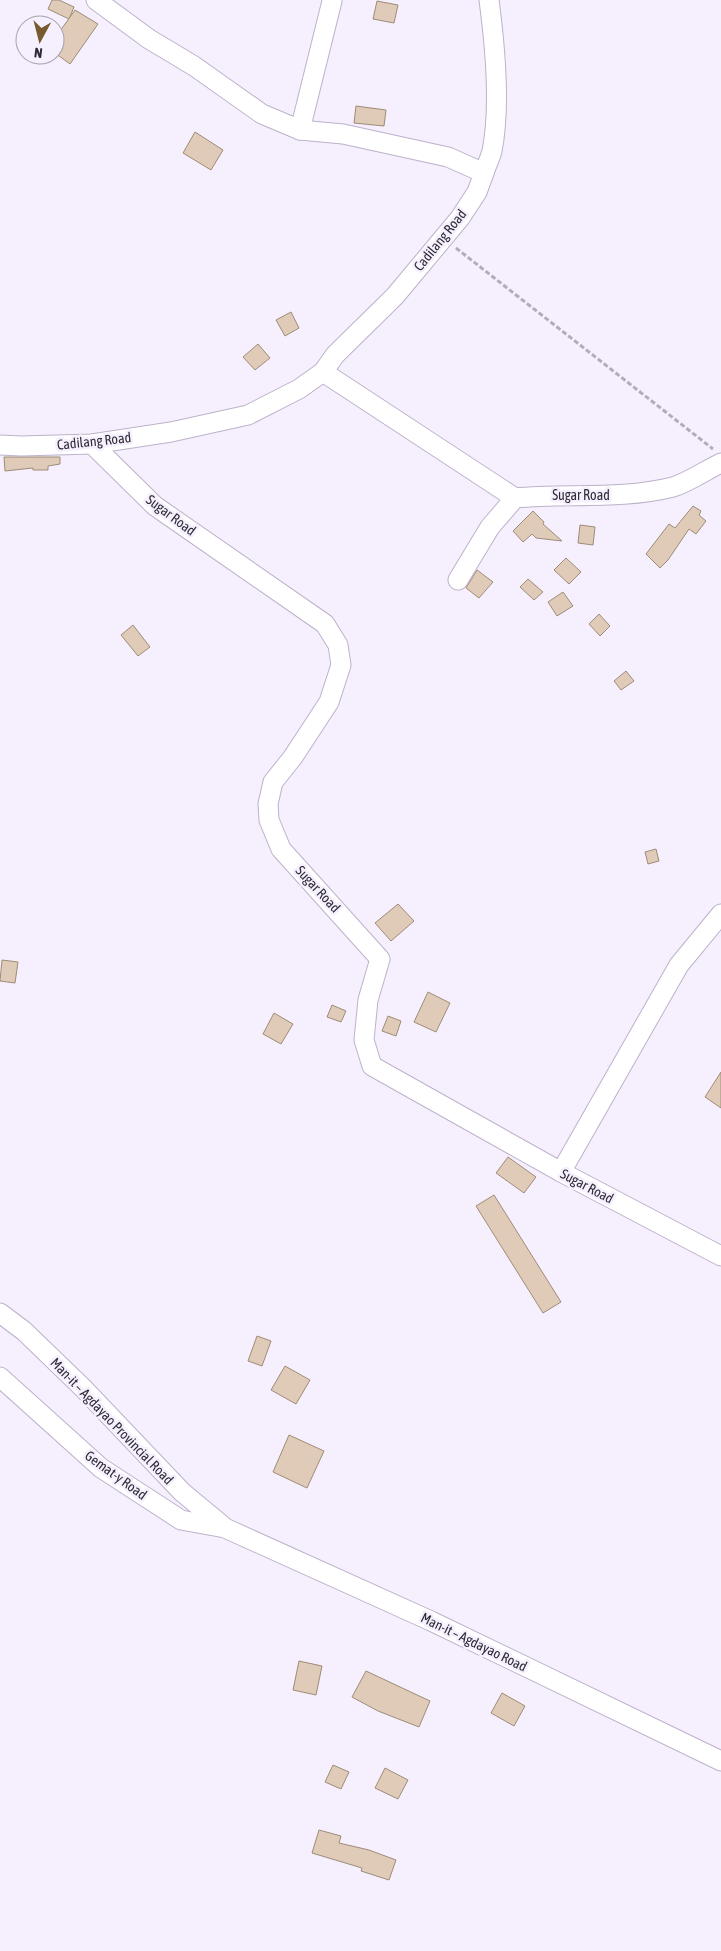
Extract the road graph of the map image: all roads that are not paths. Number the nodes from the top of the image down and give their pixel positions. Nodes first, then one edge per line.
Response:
1 (96, 0) edge
2 (489, 0) edge
3 (332, 2) dead end
4 (300, 130) junction
5 (484, 173) junction
6 (322, 372) junction
7 (92, 444) junction
8 (0, 445) edge
9 (717, 456) edge
10 (515, 498) junction
11 (458, 580) dead end
12 (721, 914) edge
13 (561, 1172) junction
14 (721, 1256) edge
15 (0, 1313) edge
16 (0, 1377) edge
17 (225, 1528) junction
18 (721, 1761) edge

1 - 4 street
2 - 5 street, Cadilang Road
3 - 4 street
4 - 5 street
5 - 6 street, Cadilang Road
6 - 7 street, Cadilang Road
6 - 10 street
7 - 8 street, Cadilang Road
7 - 13 street, Sugar Road
9 - 10 street, Sugar Road
10 - 11 street
12 - 13 street
13 - 14 street, Sugar Road
15 - 17 street, Man-it – Agdayao Provincial Road
16 - 17 street, Gemat-y Road
17 - 18 street, Man-it – Agdayao Road

